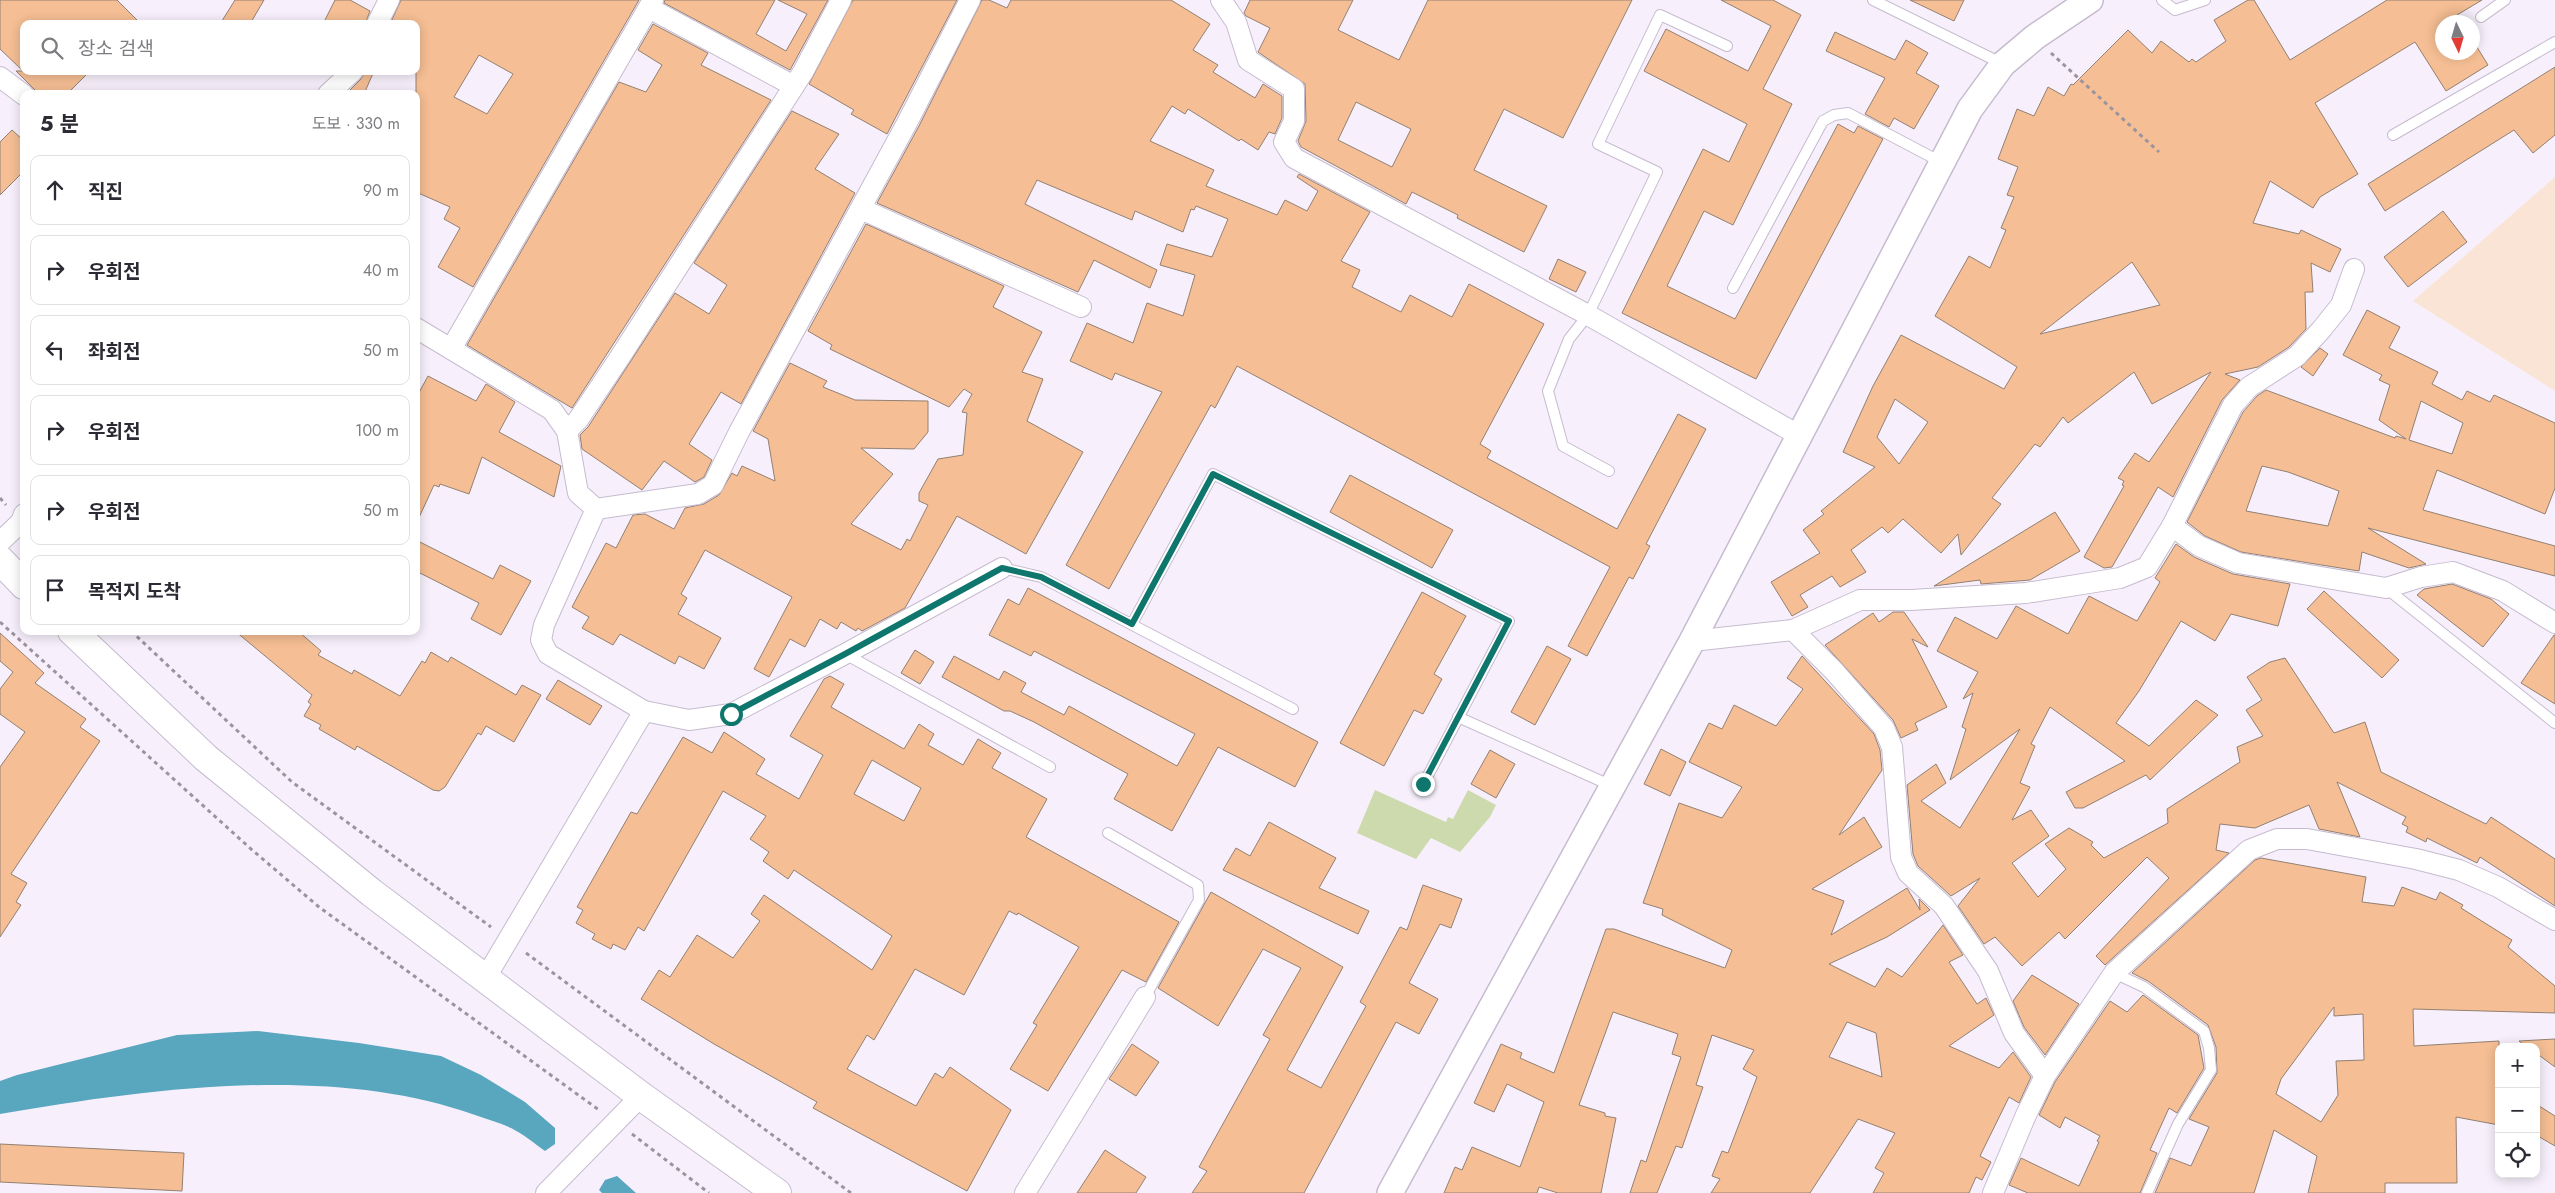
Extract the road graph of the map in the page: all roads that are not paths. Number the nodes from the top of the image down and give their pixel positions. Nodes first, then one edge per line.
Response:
1 (389, 0) edge
2 (841, 0) edge
3 (970, 0) edge
4 (1221, 0) edge
5 (1873, 0) edge
6 (2090, 0) edge
7 (2162, 0) edge
8 (2205, 0) edge
9 (2505, 0) edge
10 (651, 4) edge
11 (2481, 16) dead end
12 (379, 20) edge
13 (2555, 42) edge
14 (1727, 46) dead end
15 (2003, 64) junction
16 (349, 75) edge
17 (0, 77) edge
18 (794, 86) junction
19 (332, 90) edge
20 (20, 93) edge
21 (2393, 135) dead end
22 (1942, 163) junction
23 (861, 209) junction
24 (2354, 269) dead end
25 (1733, 288) dead end
26 (1081, 307) dead end
27 (1588, 315) junction
28 (420, 330) edge
29 (451, 349) junction
30 (567, 431) junction
31 (1800, 436) junction
32 (1609, 472) dead end
33 (596, 509) junction
34 (20, 522) edge
35 (2172, 526) junction
36 (0, 542) edge
37 (0, 560) edge
38 (1002, 568) joint
39 (20, 581) edge
40 (2386, 588) junction
41 (2555, 623) edge
42 (1132, 624) junction
43 (1793, 630) junction
44 (76, 635) edge
45 (1692, 641) junction
46 (845, 654) junction
47 (1294, 709) dead end
48 (644, 711) junction
49 (1458, 717) junction
50 (2555, 723) edge
51 (1050, 767) dead end
52 (1423, 784) dead end
53 (1613, 787) junction
54 (1108, 833) dead end
55 (2555, 920) edge
56 (2114, 973) junction
57 (486, 977) junction
58 (1145, 997) joint
59 (2045, 1076) junction
60 (641, 1096) junction
61 (552, 1188) edge
62 (777, 1193) edge
63 (1025, 1193) edge
64 (1390, 1193) edge
65 (1993, 1193) edge
66 (2147, 1193) edge

1 - 12 street
2 - 18 street
3 - 23 street
4 - 27 street
5 - 15 lane
6 - 15 street
7 - 8 lane
9 - 11 lane
10 - 18 street
10 - 29 street
13 - 21 lane
14 - 27 lane
15 - 22 street
16 - 19 street
17 - 20 street
18 - 30 street
22 - 25 lane
22 - 31 street
23 - 26 street
23 - 33 street
24 - 35 street
27 - 31 street
27 - 32 lane
28 - 29 street
29 - 30 street
30 - 33 street
31 - 45 street
33 - 48 street
34 - 36 street
35 - 40 street
35 - 43 street
37 - 39 main road
38 - 42 lane
38 - 46 street
40 - 41 street
40 - 50 lane
42 - 47 lane
42 - 49 lane
43 - 45 street
43 - 59 street
44 - 57 main road
45 - 53 street
46 - 48 street
46 - 51 lane
48 - 57 street
49 - 52 lane
49 - 53 lane
53 - 64 street
54 - 58 lane
55 - 56 street
56 - 59 street
56 - 66 lane
57 - 60 main road
58 - 63 street
59 - 65 street
60 - 61 street
60 - 62 main road

